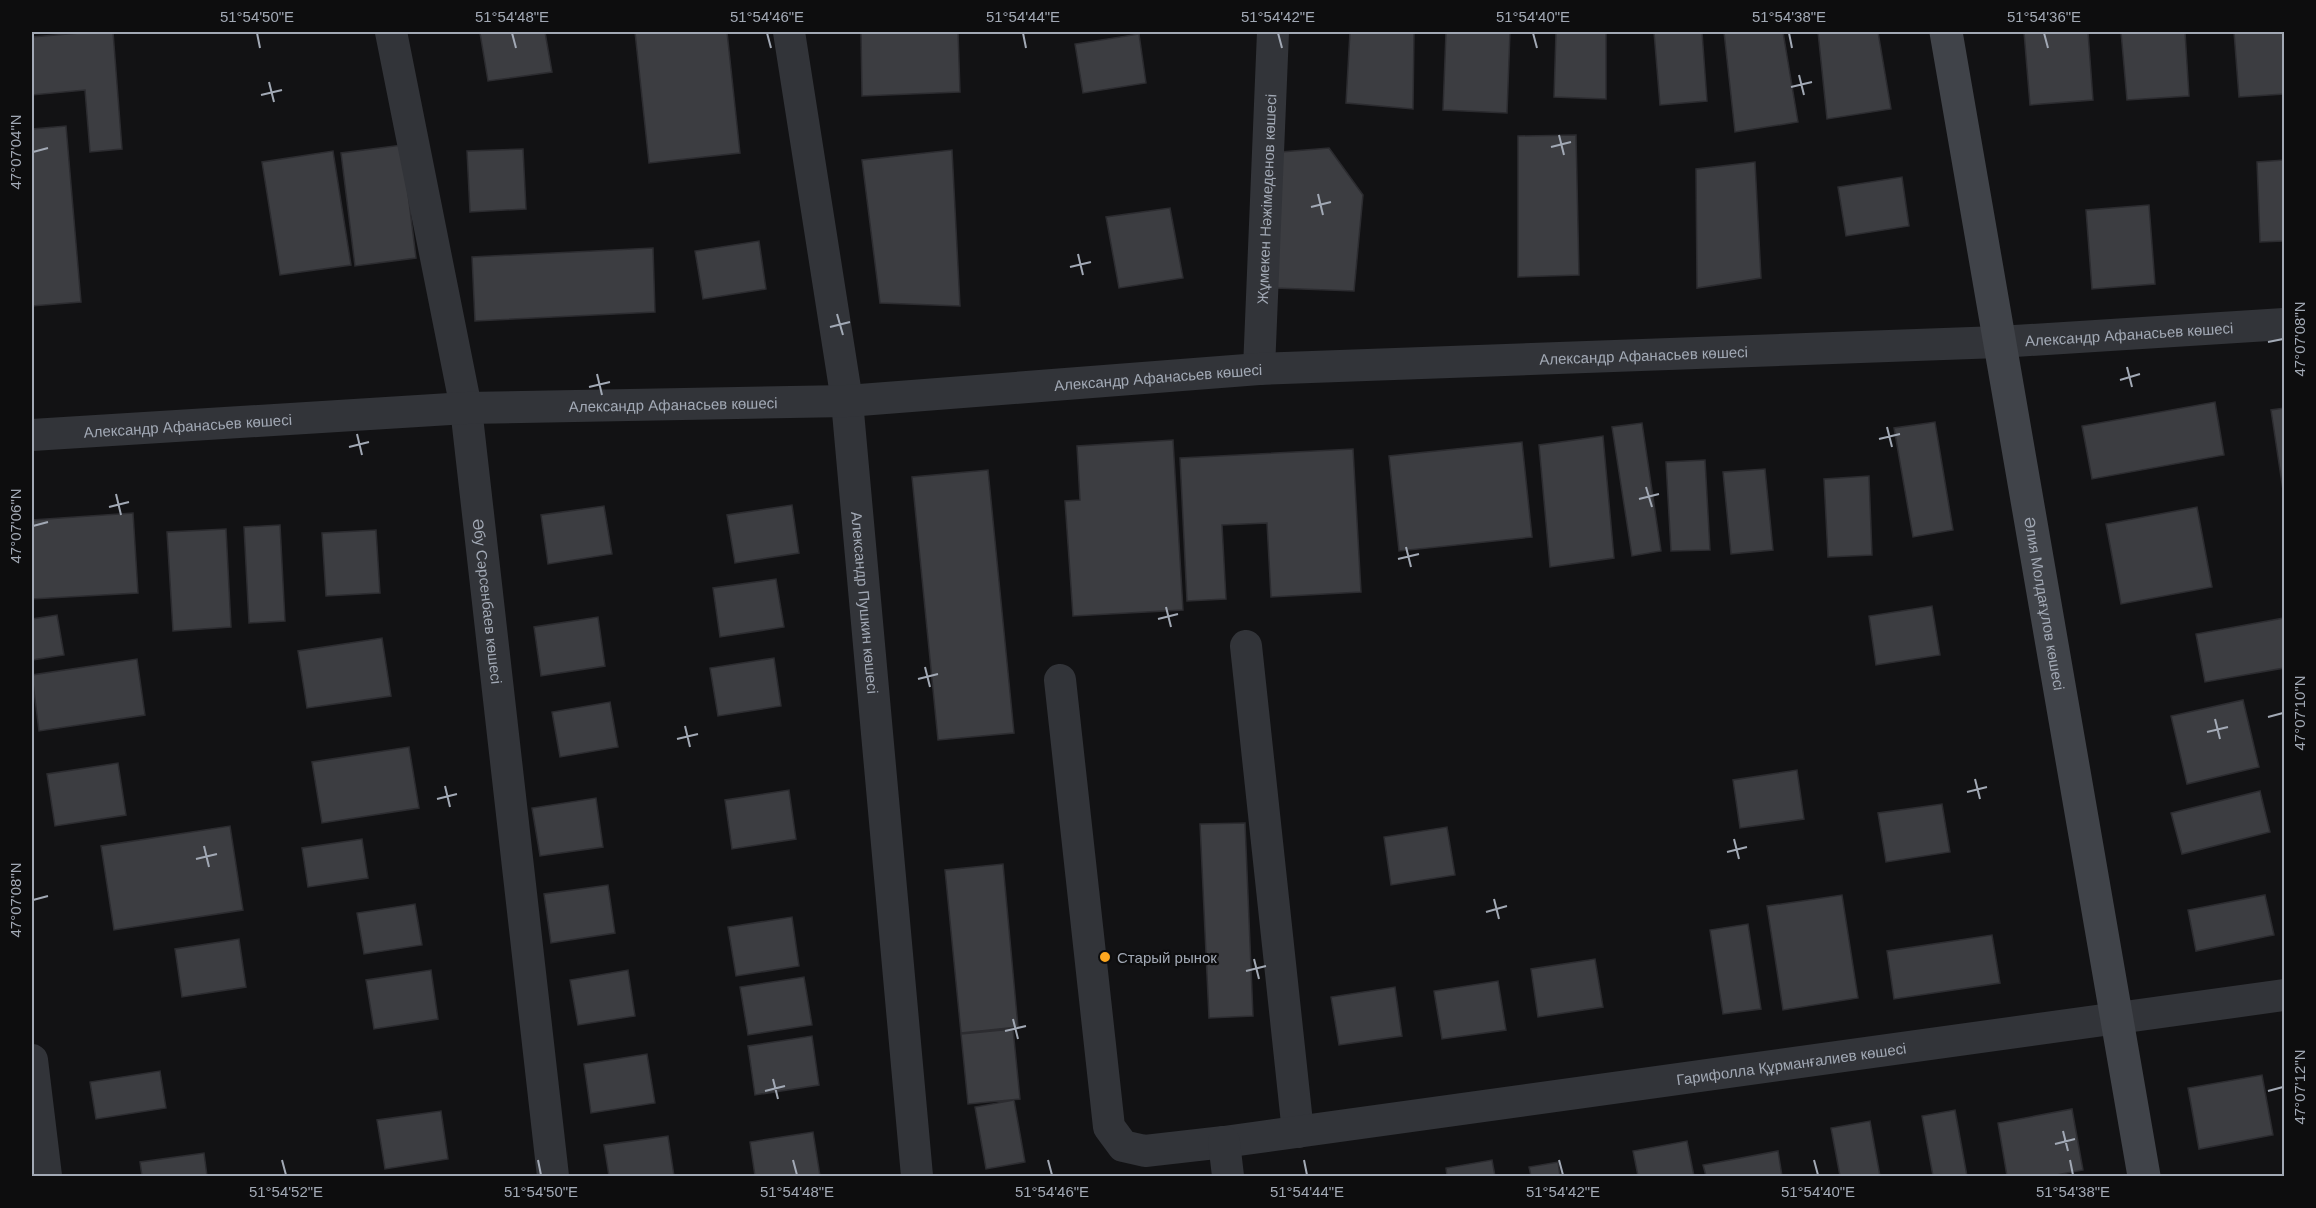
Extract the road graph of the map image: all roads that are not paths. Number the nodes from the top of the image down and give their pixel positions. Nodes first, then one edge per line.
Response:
1 (391, 32) edge
2 (789, 32) edge
3 (1273, 32) edge
4 (1946, 32) edge
5 (2284, 324) edge
6 (1999, 342) junction
7 (1259, 369) junction
8 (847, 401) junction
9 (466, 408) junction
10 (32, 435) edge
11 (1246, 646) dead end
12 (1060, 680) dead end
13 (2284, 995) edge
14 (2116, 1019) junction
15 (32, 1060) edge
16 (1298, 1132) junction
17 (1224, 1142) junction
18 (46, 1176) edge
19 (553, 1176) edge
20 (917, 1176) edge
21 (1227, 1176) edge
22 (2144, 1176) edge

1 - 9 street, Әбу Сәрсенбаев көшесі
2 - 8 street, Александр Пушкин көшесі
3 - 7 street, Жұмекен Нәжімеденов көшесі
4 - 6 main road, Әлия Молдағұлов көшесі
5 - 6 street, Александр Афанасьев көшесі
6 - 7 street, Александр Афанасьев көшесі
6 - 14 main road, Әлия Молдағұлов көшесі
7 - 8 street, Александр Афанасьев көшесі
8 - 9 street, Александр Афанасьев көшесі
8 - 20 street, Александр Пушкин көшесі
9 - 10 street, Александр Афанасьев көшесі
9 - 19 street, Әбу Сәрсенбаев көшесі
11 - 16 street
12 - 17 street, Гарифолла Құрманғалиев көшесі
13 - 14 street, Гарифолла Құрманғалиев көшесі
14 - 16 street, Гарифолла Құрманғалиев көшесі
14 - 22 main road, Әлия Молдағұлов көшесі
15 - 18 street
16 - 17 street, Гарифолла Құрманғалиев көшесі
17 - 21 street

